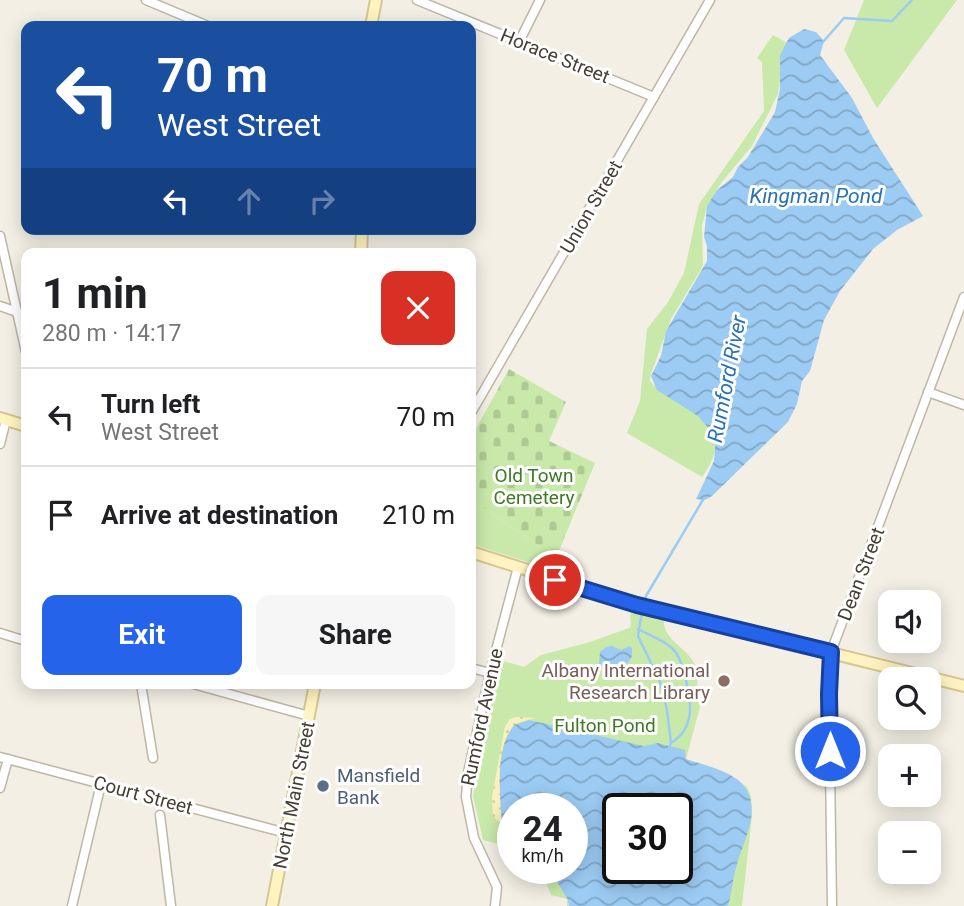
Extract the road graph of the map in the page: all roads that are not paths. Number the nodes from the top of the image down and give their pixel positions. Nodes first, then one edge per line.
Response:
1 (146, 0) edge
2 (376, 0) edge
3 (417, 0) edge
4 (540, 0) edge
5 (710, 0) edge
6 (196, 21) edge
7 (372, 21) edge
8 (468, 21) edge
9 (476, 24) edge
10 (519, 42) junction
11 (654, 97) junction
12 (0, 236) edge
13 (964, 297) edge
14 (0, 306) edge
15 (17, 312) junction
16 (21, 330) edge
17 (929, 392) junction
18 (964, 404) edge
19 (476, 405) edge
20 (3, 419) edge
21 (21, 424) edge
22 (0, 444) edge
23 (476, 554) edge
24 (518, 567) junction
25 (0, 633) edge
26 (21, 639) edge
27 (831, 652) junction
28 (476, 669) edge
29 (489, 673) junction
30 (964, 686) edge
31 (142, 689) edge
32 (211, 689) edge
33 (314, 689) edge
34 (309, 716) junction
35 (4, 758) edge
36 (153, 758) dead end
37 (100, 784) junction
38 (0, 788) edge
39 (160, 815) dead end
40 (286, 833) junction
41 (72, 906) edge
42 (172, 906) edge
43 (272, 906) edge
44 (495, 906) edge
45 (832, 906) edge

1 - 6 street
2 - 7 main road
3 - 8 street, Horace Street
4 - 10 street
5 - 11 street, Union Street
9 - 10 street, Horace Street
10 - 11 street, Horace Street
11 - 19 street, Union Street
12 - 15 street
13 - 17 street, Dean Street
14 - 15 street
15 - 16 street
17 - 18 street
17 - 27 street, Dean Street
20 - 21 main road
20 - 22 street
23 - 24 main road
24 - 27 main road
24 - 29 street, Rumford Avenue
25 - 26 street
27 - 30 main road
27 - 45 street, Dean Street
28 - 29 street
29 - 44 street, Rumford Avenue
31 - 36 street
32 - 34 street
33 - 34 main road, North Main Street
34 - 40 main road, North Main Street
35 - 37 street, Court Street
35 - 38 street
37 - 40 street, Court Street
37 - 41 street
39 - 42 street
40 - 43 main road, North Main Street

